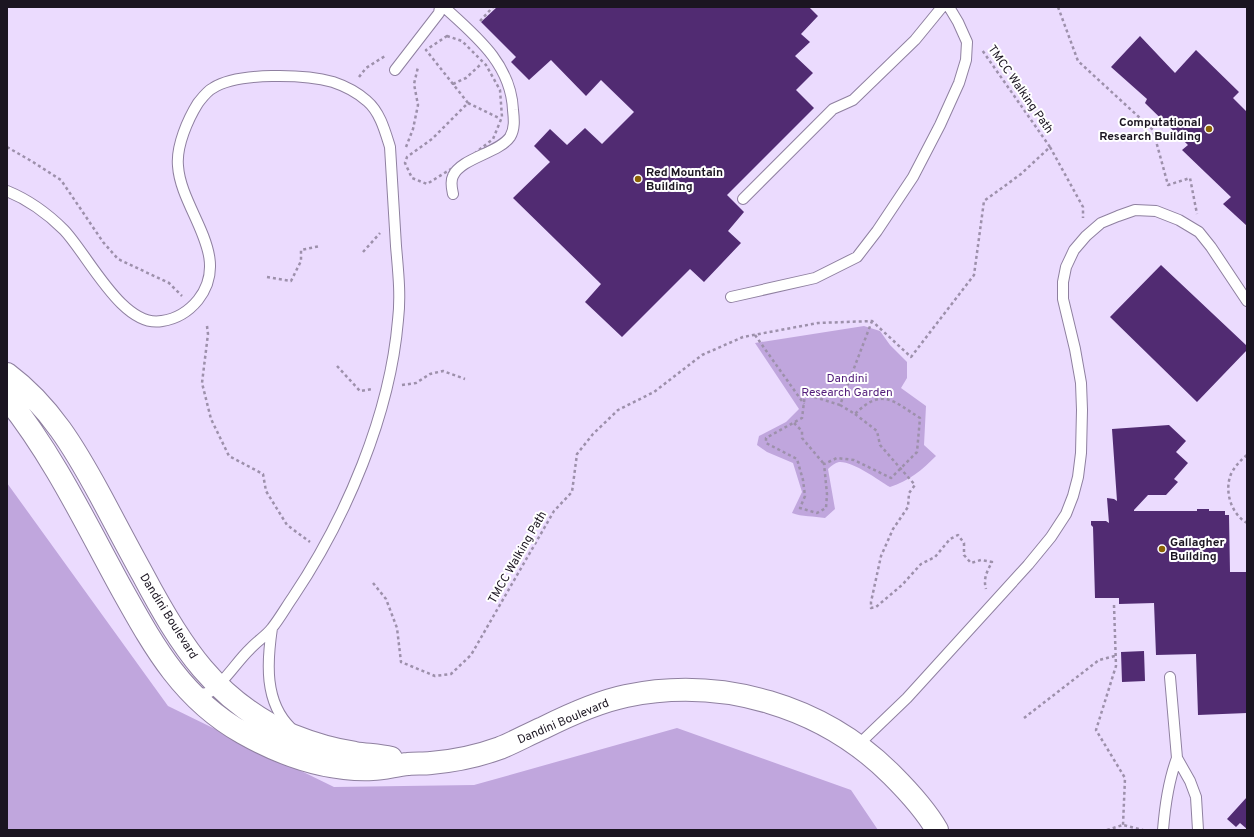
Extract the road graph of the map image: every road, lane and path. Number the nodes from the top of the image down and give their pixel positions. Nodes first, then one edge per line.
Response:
1 (440, 7) edge
2 (444, 7) edge
3 (493, 7) edge
4 (942, 7) edge
5 (949, 7) edge
6 (1058, 7) edge
7 (479, 22) dead end
8 (979, 45) dead end
9 (426, 50) junction
10 (423, 56) dead end
11 (420, 62) dead end
12 (484, 62) junction
13 (395, 70) dead end
14 (453, 84) junction
15 (468, 102) junction
16 (501, 119) junction
17 (7, 147) edge
18 (1050, 147) junction
19 (405, 163) junction
20 (7, 191) edge
21 (453, 194) dead end
22 (743, 199) dead end
23 (383, 230) dead end
24 (1202, 236) junction
25 (1082, 240) junction
26 (320, 246) dead end
27 (363, 252) dead end
28 (267, 277) dead end
29 (182, 296) dead end
30 (731, 297) dead end
31 (1247, 301) edge
32 (872, 321) junction
33 (207, 326) dead end
34 (755, 334) junction
35 (7, 374) edge
36 (7, 398) edge
37 (804, 405) junction
38 (840, 405) junction
39 (855, 414) junction
40 (794, 423) junction
41 (1247, 455) edge
42 (824, 464) junction
43 (902, 468) junction
44 (1247, 523) edge
45 (315, 546) dead end
46 (373, 583) dead end
47 (990, 605) junction
48 (1114, 605) dead end
49 (272, 628) junction
50 (1115, 656) junction
51 (1170, 677) dead end
52 (218, 685) junction
53 (190, 692) junction
54 (1024, 718) dead end
55 (310, 742) junction
56 (858, 746) junction
57 (1177, 758) junction
58 (407, 764) junction
59 (1123, 824) junction
60 (937, 830) edge
61 (1107, 830) edge
62 (1143, 830) edge
63 (1163, 830) edge
64 (1198, 830) edge

1 - 13 lane
2 - 21 lane
3 - 7 path
4 - 22 lane
5 - 30 lane
6 - 24 path
8 - 18 path, TMCC Walking Path
9 - 10 path
9 - 12 path
9 - 14 path
11 - 19 path
12 - 14 path
12 - 16 path
14 - 15 path
15 - 16 path
15 - 19 path
16 - 19 path
17 - 29 path
18 - 25 path
18 - 32 path, TMCC Walking Path
20 - 49 lane
23 - 27 path
24 - 25 lane
24 - 31 lane
25 - 47 lane
26 - 28 path
32 - 34 path, TMCC Walking Path
32 - 38 path
33 - 45 path
34 - 37 path
34 - 46 path, TMCC Walking Path
35 - 52 main road, Dandini Boulevard
36 - 53 main road, Dandini Boulevard
37 - 38 path
37 - 40 path
38 - 39 path
39 - 43 path
39 - 43 path
40 - 42 path
40 - 42 path
41 - 44 path
42 - 43 path
43 - 47 path
47 - 56 lane
48 - 50 path
49 - 52 lane
49 - 55 lane
50 - 54 path
50 - 59 path
51 - 57 lane
52 - 53 lane
52 - 55 main road, Dandini Boulevard
53 - 58 main road, Dandini Boulevard
55 - 58 main road, Dandini Boulevard
56 - 58 main road, Dandini Boulevard
56 - 60 main road, Dandini Boulevard
57 - 63 lane
57 - 64 lane
59 - 61 path
59 - 62 path

